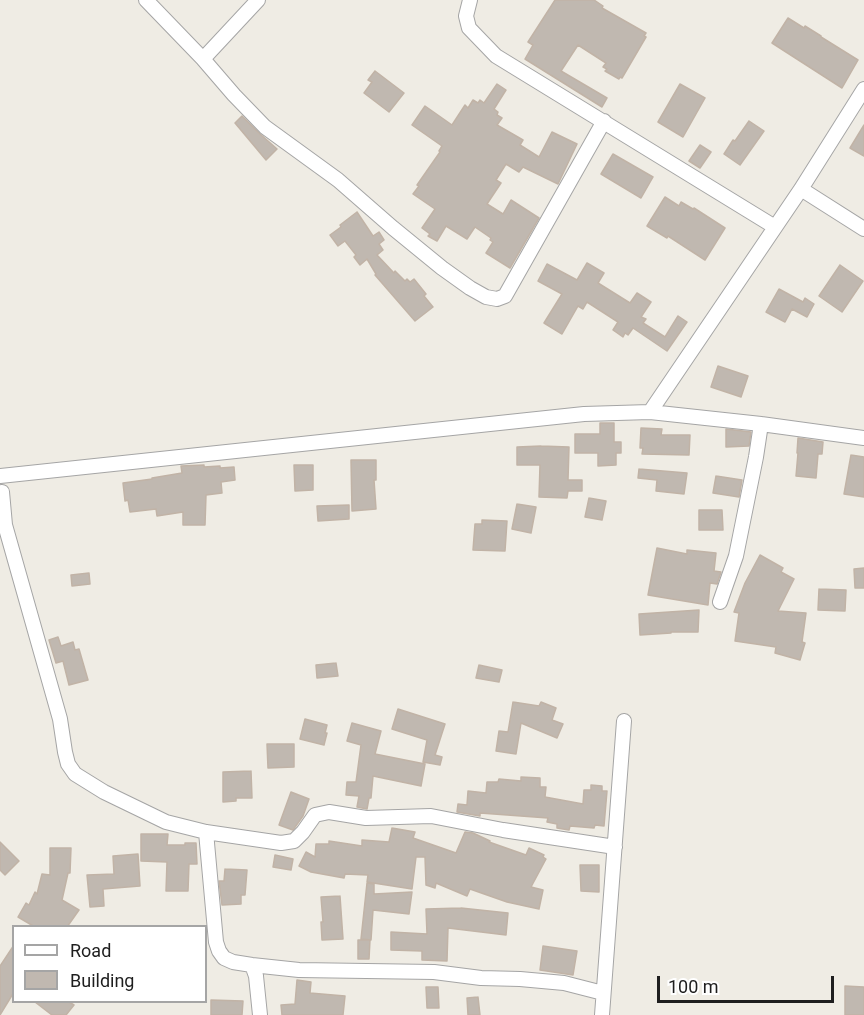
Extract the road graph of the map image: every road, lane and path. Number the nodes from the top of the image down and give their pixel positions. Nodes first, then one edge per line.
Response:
1 (146, 0) edge
2 (258, 0) edge
3 (470, 0) edge
4 (203, 59) junction
5 (864, 89) edge
6 (604, 121) junction
7 (801, 189) junction
8 (775, 227) junction
9 (864, 229) edge
10 (650, 412) junction
11 (761, 424) junction
12 (864, 438) edge
13 (4, 475) edge
14 (1, 493) edge
15 (720, 602) dead end
16 (624, 721) dead end
17 (206, 832) junction
18 (615, 847) junction
19 (252, 965) junction
20 (603, 993) junction
21 (260, 1015) edge
22 (602, 1015) edge

1 - 4 street
2 - 4 street
3 - 6 street
4 - 6 street
5 - 7 street
6 - 8 street
7 - 8 street
7 - 9 street
8 - 10 street
10 - 11 street
10 - 13 street
11 - 12 street
11 - 15 street
13 - 14 street
14 - 17 street
16 - 18 street
17 - 18 street
17 - 19 street
18 - 20 street
19 - 20 street
19 - 21 street
20 - 22 street

